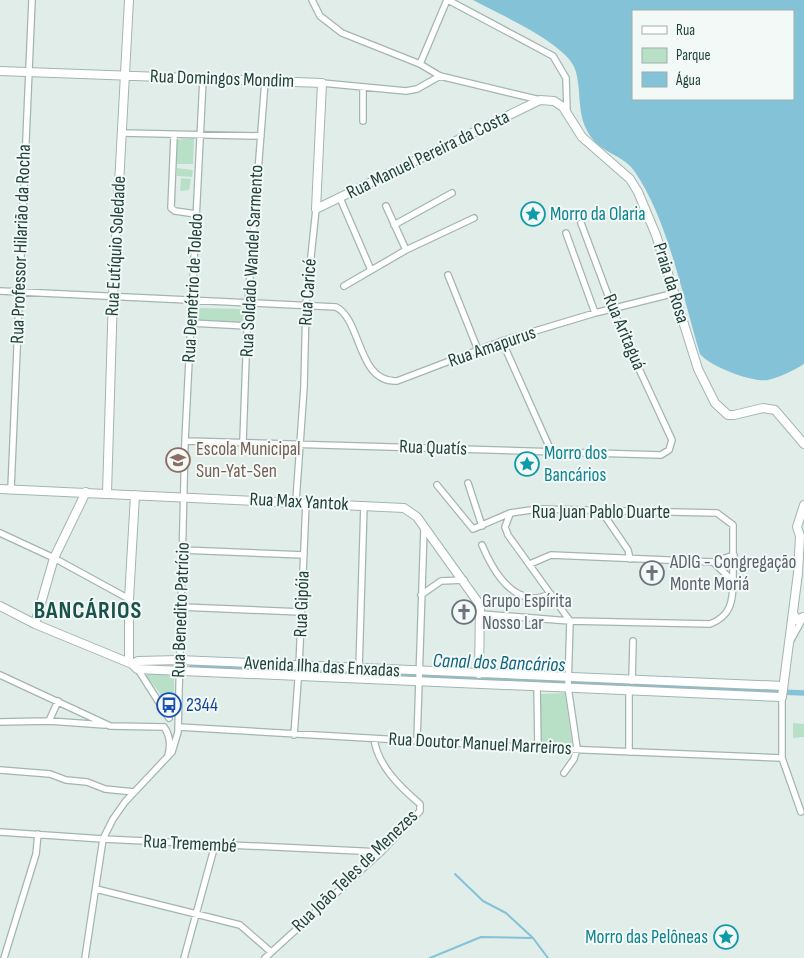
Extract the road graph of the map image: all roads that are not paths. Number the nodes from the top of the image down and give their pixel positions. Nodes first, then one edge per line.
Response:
1 (32, 0) edge
2 (129, 0) edge
3 (312, 0) edge
4 (448, 0) edge
5 (420, 64) junction
6 (0, 71) edge
7 (28, 72) junction
8 (125, 76) junction
9 (440, 76) junction
10 (203, 79) junction
11 (266, 81) junction
12 (322, 83) junction
13 (363, 87) junction
14 (540, 100) junction
15 (567, 110) junction
16 (363, 121) dead end
17 (122, 133) junction
18 (174, 136) junction
19 (261, 136) junction
20 (201, 137) junction
21 (452, 193) dead end
22 (340, 198) junction
23 (386, 206) dead end
24 (316, 210) junction
25 (196, 214) junction
26 (474, 218) dead end
27 (581, 223) dead end
28 (394, 225) junction
29 (566, 233) dead end
30 (406, 250) junction
31 (371, 270) junction
32 (448, 275) dead end
33 (344, 286) dead end
34 (0, 291) edge
35 (18, 292) junction
36 (675, 293) junction
37 (113, 296) junction
38 (193, 300) junction
39 (248, 302) junction
40 (306, 304) junction
41 (613, 308) junction
42 (595, 313) junction
43 (192, 322) junction
44 (248, 326) junction
45 (502, 341) junction
46 (478, 350) junction
47 (672, 440) joint
48 (185, 441) junction
49 (243, 441) junction
50 (299, 443) junction
51 (804, 444) edge
52 (552, 453) junction
53 (468, 483) dead end
54 (437, 484) dead end
55 (0, 489) edge
56 (11, 489) junction
57 (86, 492) junction
58 (107, 492) junction
59 (135, 495) junction
60 (184, 497) junction
61 (296, 501) junction
62 (306, 502) junction
63 (364, 504) junction
64 (804, 505) edge
65 (602, 512) junction
66 (510, 513) junction
67 (482, 526) junction
68 (424, 528) junction
69 (0, 533) edge
70 (802, 539) edge
71 (482, 545) dead end
72 (182, 550) junction
73 (734, 555) junction
74 (304, 556) junction
75 (54, 558) junction
76 (630, 559) junction
77 (713, 562) junction
78 (530, 564) junction
79 (801, 573) edge
80 (464, 580) junction
81 (734, 581) junction
82 (551, 594) junction
83 (421, 595) junction
84 (129, 598) junction
85 (0, 606) edge
86 (181, 607) junction
87 (301, 612) junction
88 (481, 614) junction
89 (794, 615) junction
90 (804, 616) edge
91 (570, 621) junction
92 (35, 624) junction
93 (791, 640) junction
94 (633, 642) dead end
95 (179, 660) junction
96 (134, 664) junction
97 (299, 666) junction
98 (359, 669) junction
99 (178, 670) junction
100 (479, 674) junction
101 (0, 675) edge
102 (299, 676) junction
103 (419, 676) junction
104 (632, 681) junction
105 (568, 682) junction
106 (537, 686) junction
107 (783, 686) junction
108 (630, 689) junction
109 (782, 696) junction
110 (58, 701) junction
111 (169, 718) junction
112 (49, 721) junction
113 (0, 722) edge
114 (110, 726) junction
115 (178, 726) junction
116 (166, 729) junction
117 (294, 735) junction
118 (374, 739) junction
119 (417, 741) junction
120 (538, 748) junction
121 (577, 748) junction
122 (629, 752) junction
123 (782, 758) junction
124 (163, 763) junction
125 (0, 770) edge
126 (564, 774) dead end
127 (134, 792) junction
128 (802, 812) dead end
129 (0, 832) edge
130 (38, 834) junction
131 (103, 840) junction
132 (215, 845) junction
133 (381, 852) junction
134 (96, 889) junction
135 (197, 913) junction
136 (271, 952) junction
137 (4, 958) edge
138 (85, 958) edge
139 (184, 958) edge
140 (265, 958) edge

1 - 7 street, Rua Professor Hilarião da Rocha
2 - 8 street, Rua Eutíquio Soledade
3 - 5 street
4 - 5 street
4 - 15 street
5 - 9 street
6 - 7 street, Rua Domingos Mondim
7 - 8 street, Rua Domingos Mondim
7 - 35 street, Rua Professor Hilarião da Rocha
8 - 10 street, Rua Domingos Mondim
8 - 17 street, Rua Eutíquio Soledade
9 - 13 street, Rua Domingos Mondim
9 - 14 street
10 - 11 street, Rua Domingos Mondim
10 - 20 street, Rua Demétrio de Toledo
11 - 12 street, Rua Domingos Mondim
11 - 19 street, Rua Soldado Wandel Sarmento
12 - 13 street, Rua Domingos Mondim
12 - 24 street, Rua Caricé
13 - 16 street
14 - 15 street
14 - 22 street, Rua Manuel Pereira da Costa
15 - 36 street, Praia da Rosa
17 - 18 street
17 - 37 street, Rua Eutíquio Soledade
18 - 20 street
18 - 25 street
19 - 20 street
19 - 39 street, Rua Soldado Wandel Sarmento
20 - 25 street, Rua Demétrio de Toledo
21 - 28 street
22 - 24 street, Rua Manuel Pereira da Costa
22 - 31 street
23 - 28 street
24 - 40 street, Rua Caricé
25 - 38 street, Rua Demétrio de Toledo
26 - 30 street
27 - 41 street, Rua Aritaguá
28 - 30 street
29 - 42 street
30 - 31 street
31 - 33 street
32 - 46 street
34 - 35 street
35 - 37 street
35 - 56 street, Rua Professor Hilarião da Rocha
36 - 41 street, Rua Amapurus
36 - 51 street, Praia da Rosa
37 - 38 street
37 - 58 street, Rua Eutíquio Soledade
38 - 39 street
38 - 43 street, Rua Demétrio de Toledo
39 - 40 street
39 - 44 street, Rua Soldado Wandel Sarmento
40 - 46 street, Rua Amapurus
40 - 50 street, Rua Caricé
41 - 42 street, Rua Amapurus
41 - 47 street, Rua Aritaguá
42 - 45 street, Rua Amapurus
43 - 44 street
43 - 48 street, Rua Demétrio de Toledo
44 - 49 street, Rua Soldado Wandel Sarmento
45 - 46 street, Rua Amapurus
45 - 52 street
47 - 52 street, Rua Quatís
48 - 49 street, Rua Quatís
48 - 60 street, Rua Demétrio de Toledo
49 - 50 street, Rua Quatís
50 - 52 street, Rua Quatís
50 - 61 street, Rua Caricé
53 - 67 street
54 - 67 street
55 - 56 street, Rua Max Yantok
56 - 57 street, Rua Max Yantok
57 - 58 street, Rua Max Yantok
57 - 75 street
58 - 59 street, Rua Max Yantok
59 - 60 street, Rua Max Yantok
59 - 84 street
60 - 61 street, Rua Max Yantok
60 - 72 street, Rua Benedito Patrício
61 - 62 street, Rua Max Yantok
62 - 63 street, Rua Max Yantok
62 - 74 street, Rua Gipóia
63 - 68 street, Rua Max Yantok
63 - 98 street
64 - 70 street
65 - 66 street, Rua Juan Pablo Duarte
65 - 73 street, Rua Juan Pablo Duarte
65 - 76 street
66 - 67 street
66 - 78 street, Rua Juan Pablo Duarte
68 - 80 street, Rua Max Yantok
68 - 83 street
69 - 75 street
70 - 79 street
71 - 82 street
72 - 74 street
72 - 86 street, Rua Benedito Patrício
73 - 77 street
73 - 81 street
74 - 87 street, Rua Gipóia
75 - 84 street
75 - 92 street
76 - 77 street
76 - 78 street
77 - 81 street
78 - 82 street, Rua Juan Pablo Duarte
79 - 89 street
80 - 83 street
80 - 88 street, Rua Max Yantok
81 - 91 street
82 - 91 street, Rua Juan Pablo Duarte
83 - 103 street
84 - 96 street
85 - 92 street
86 - 87 street
86 - 95 street, Rua Benedito Patrício
87 - 97 street, Rua Gipóia
88 - 91 street
88 - 100 street, Rua Max Yantok
89 - 90 street
89 - 93 street
90 - 93 street
91 - 105 street
92 - 96 street
93 - 107 street
94 - 104 street
95 - 96 street, Avenida Ilha das Enxadas
95 - 97 street, Avenida Ilha das Enxadas
95 - 99 street, Rua Benedito Patrício
96 - 99 street, Avenida Ilha das Enxadas
96 - 111 street
97 - 98 street, Avenida Ilha das Enxadas
97 - 102 street, Rua Gipóia
98 - 103 street, Avenida Ilha das Enxadas
99 - 102 street, Avenida Ilha das Enxadas
99 - 115 street, Rua Benedito Patrício
100 - 103 street, Avenida Ilha das Enxadas
100 - 105 street, Avenida Ilha das Enxadas
101 - 110 street
102 - 103 street, Avenida Ilha das Enxadas
102 - 117 street, Rua Gipóia
103 - 106 street, Avenida Ilha das Enxadas
103 - 119 street
104 - 105 street, Avenida Ilha das Enxadas
104 - 107 street, Avenida Ilha das Enxadas
105 - 106 street, Avenida Ilha das Enxadas
105 - 108 street, Avenida Ilha das Enxadas
105 - 121 street
106 - 120 street
107 - 109 street
108 - 109 street, Avenida Ilha das Enxadas
108 - 122 street
109 - 123 street
110 - 112 street
110 - 114 street
111 - 115 street
111 - 116 street
112 - 113 street
112 - 114 street
114 - 116 street
115 - 116 street
115 - 117 street, Rua Doutor Manuel Marreiros
115 - 124 street, Rua Benedito Patrício
116 - 124 street
117 - 118 street, Rua Doutor Manuel Marreiros
118 - 119 street, Rua Doutor Manuel Marreiros
118 - 133 street, Rua João Teles de Menezes
119 - 120 street, Rua Doutor Manuel Marreiros
120 - 121 street, Rua Doutor Manuel Marreiros
121 - 122 street, Rua Doutor Manuel Marreiros
121 - 126 street
122 - 123 street, Rua Doutor Manuel Marreiros
123 - 128 street
124 - 127 street, Rua Benedito Patrício
125 - 127 street
127 - 131 street, Rua Benedito Patrício
129 - 130 street, Rua Tremembé
130 - 131 street, Rua Tremembé
130 - 137 street
131 - 132 street, Rua Tremembé
131 - 134 street, Rua Benedito Patrício
132 - 133 street, Rua Tremembé
132 - 135 street
133 - 136 street, Rua João Teles de Menezes
134 - 135 street
134 - 138 street, Rua Benedito Patrício
135 - 136 street
135 - 139 street
136 - 140 street, Rua João Teles de Menezes

